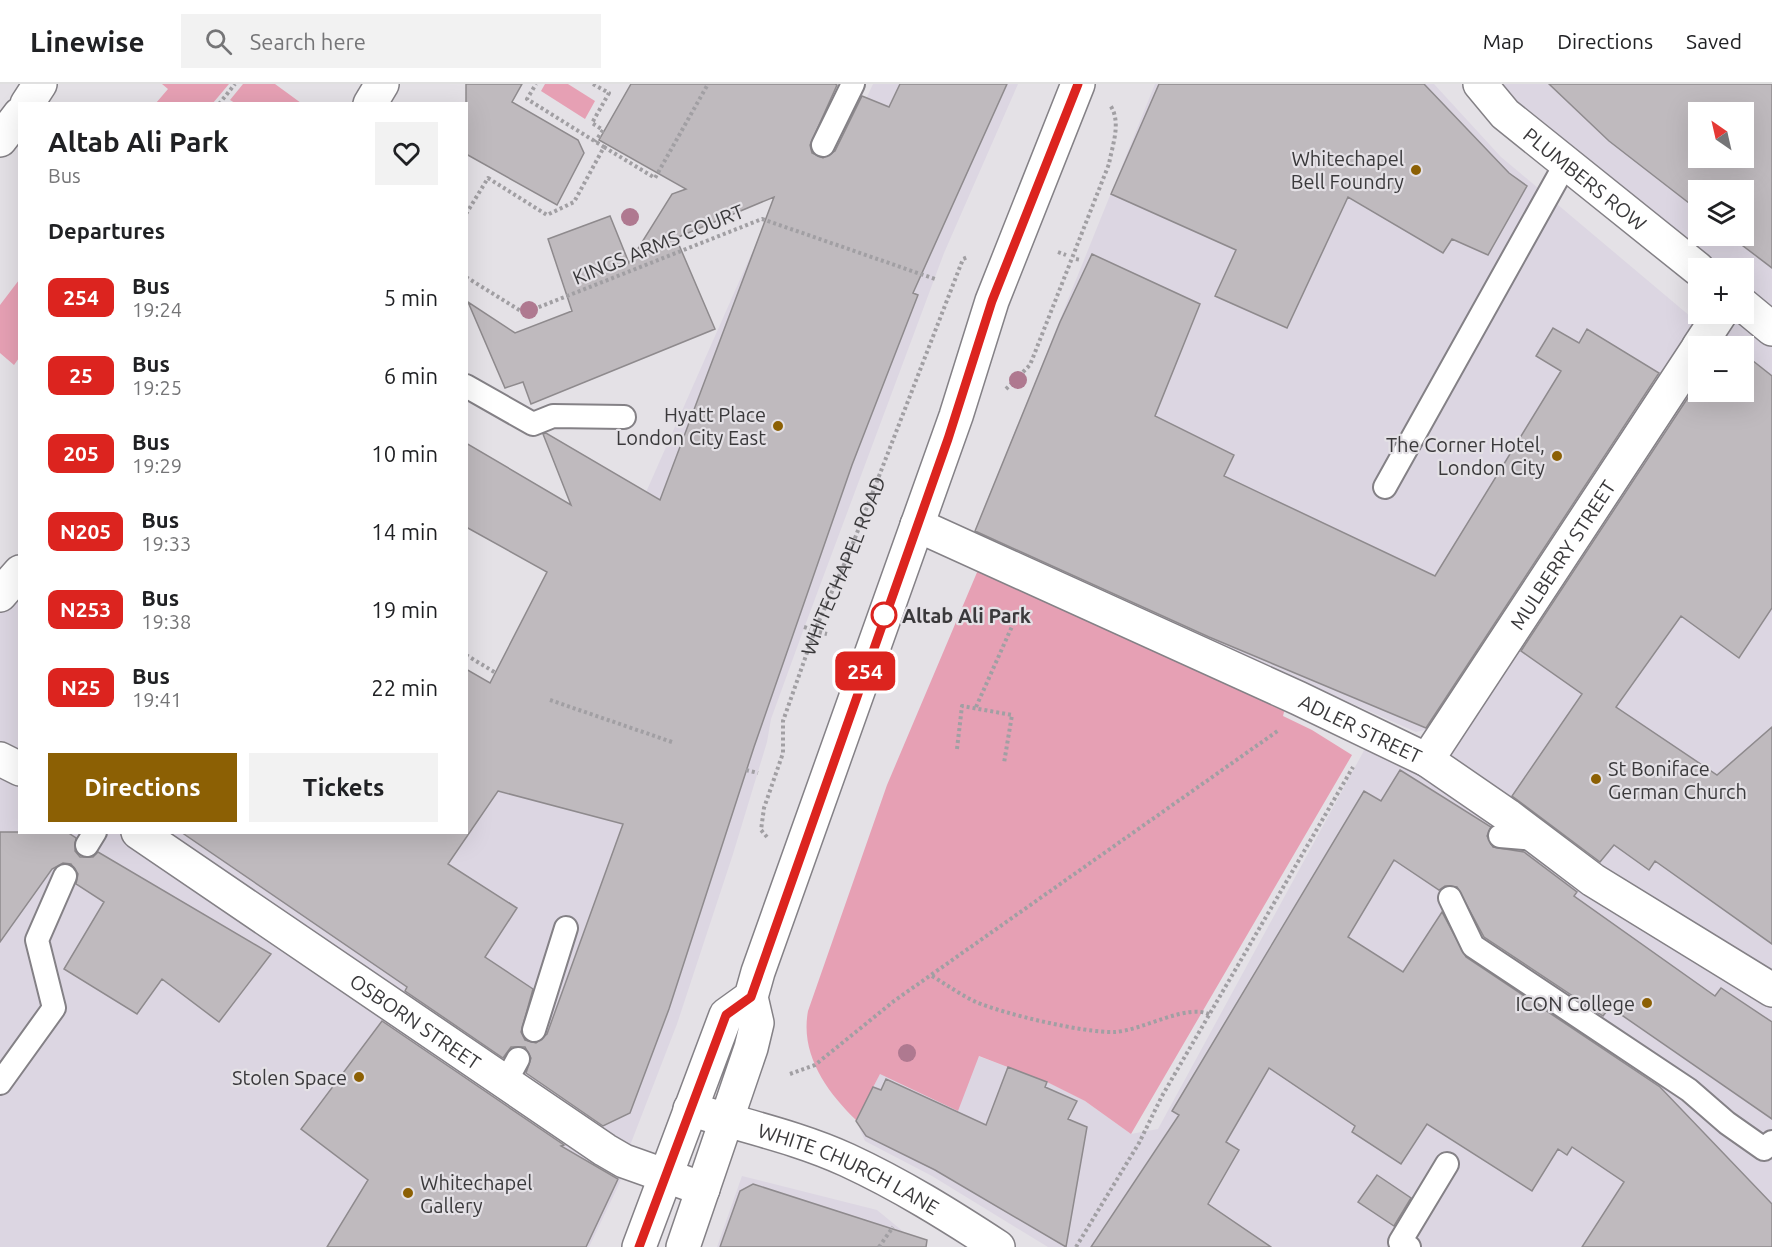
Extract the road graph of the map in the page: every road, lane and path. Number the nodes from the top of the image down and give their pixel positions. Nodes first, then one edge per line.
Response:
1 (40, 84) edge
2 (235, 84) edge
3 (382, 84) edge
4 (536, 84) edge
5 (593, 84) edge
6 (708, 84) edge
7 (853, 84) edge
8 (1078, 84) edge
9 (1480, 84) edge
10 (28, 102) edge
11 (221, 102) edge
12 (371, 102) edge
13 (1115, 112) dead end
14 (18, 117) edge
15 (0, 140) edge
16 (596, 142) junction
17 (823, 145) dead end
18 (604, 147) junction
19 (1566, 163) junction
20 (468, 211) edge
21 (1058, 252) dead end
22 (1066, 255) dead end
23 (963, 259) dead end
24 (1688, 261) edge
25 (468, 278) edge
26 (935, 279) dead end
27 (1754, 314) edge
28 (1772, 329) edge
29 (1688, 362) edge
30 (468, 387) edge
31 (1003, 392) dead end
32 (624, 417) dead end
33 (1385, 487) dead end
34 (917, 525) junction
35 (18, 574) edge
36 (1034, 577) junction
37 (0, 595) edge
38 (804, 627) dead end
39 (810, 629) dead end
40 (819, 632) dead end
41 (827, 634) dead end
42 (468, 657) edge
43 (496, 673) dead end
44 (1298, 698) junction
45 (550, 700) dead end
46 (976, 707) junction
47 (1372, 734) junction
48 (672, 742) dead end
49 (957, 749) dead end
50 (0, 759) edge
51 (1427, 760) junction
52 (1004, 763) dead end
53 (18, 768) edge
54 (746, 770) dead end
55 (758, 773) dead end
56 (141, 834) edge
57 (1500, 836) dead end
58 (1539, 839) junction
59 (795, 869) junction
60 (65, 876) dead end
61 (1450, 898) dead end
62 (566, 928) dead end
63 (932, 976) junction
64 (1772, 990) edge
65 (751, 997) junction
66 (1210, 1015) junction
67 (534, 1030) dead end
68 (790, 1074) dead end
69 (0, 1083) edge
70 (690, 1109) junction
71 (727, 1121) junction
72 (1772, 1142) edge
73 (1447, 1164) dead end
74 (664, 1176) junction
75 (703, 1189) junction
76 (639, 1247) edge
77 (683, 1247) edge
78 (998, 1247) edge
79 (1076, 1247) edge
80 (1409, 1247) edge

1 - 10 main road
2 - 11 path
3 - 12 main road
4 - 16 path
5 - 16 path
6 - 18 path
7 - 17 lane
8 - 34 main road
9 - 19 main road, PLUMBERS ROW
13 - 31 path
14 - 15 main road
16 - 18 path
18 - 20 path
19 - 24 main road, PLUMBERS ROW
19 - 33 lane
21 - 22 path
23 - 59 path, WHITECHAPEL ROAD
25 - 26 path, KINGS ARMS COURT
27 - 28 main road
29 - 51 main road, MULBERRY STREET
30 - 32 lane
34 - 36 main road, ADLER STREET
34 - 59 main road
35 - 37 main road
36 - 44 main road, ADLER STREET
36 - 46 path
38 - 39 path
40 - 41 path
42 - 43 path
44 - 47 main road, ADLER STREET
44 - 63 path
45 - 48 path
46 - 49 path
46 - 52 path
47 - 51 main road, ADLER STREET
47 - 66 path
50 - 53 main road
51 - 58 main road, ADLER STREET
54 - 55 path
56 - 74 main road, OSBORN STREET
57 - 58 lane
58 - 64 main road, ADLER STREET
59 - 65 main road
60 - 69 lane
61 - 72 lane
62 - 67 lane
63 - 66 path
63 - 68 path
65 - 70 main road
65 - 71 main road
66 - 79 path
70 - 71 main road, WHITE CHURCH LANE
70 - 74 main road
71 - 75 main road
71 - 78 main road, WHITE CHURCH LANE
73 - 80 lane
74 - 75 main road, OSBORN STREET
74 - 76 main road
75 - 77 main road

